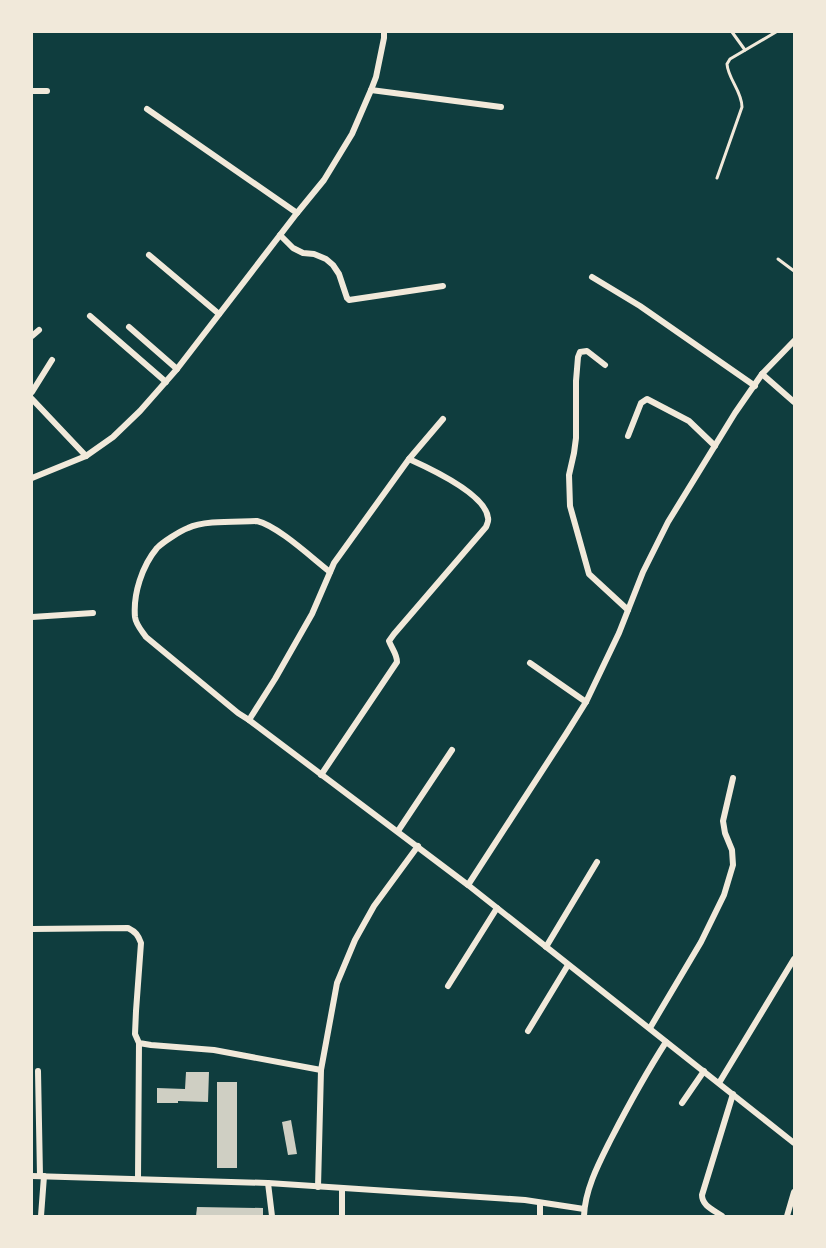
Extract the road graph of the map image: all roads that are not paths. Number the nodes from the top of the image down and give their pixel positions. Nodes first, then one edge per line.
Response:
1 (384, 32) edge
2 (732, 32) edge
3 (776, 32) edge
4 (745, 50) junction
5 (371, 90) junction
6 (32, 91) edge
7 (47, 91) dead end
8 (501, 107) dead end
9 (147, 109) dead end
10 (717, 178) dead end
11 (297, 213) junction
12 (280, 235) junction
13 (149, 255) dead end
14 (778, 259) dead end
15 (795, 271) edge
16 (592, 277) dead end
17 (443, 286) dead end
18 (219, 314) junction
19 (90, 316) dead end
20 (129, 327) dead end
21 (39, 330) dead end
22 (32, 336) edge
23 (795, 341) edge
24 (52, 360) dead end
25 (605, 365) dead end
26 (177, 369) junction
27 (762, 374) junction
28 (166, 382) junction
29 (755, 386) junction
30 (32, 392) edge
31 (32, 399) edge
32 (795, 402) edge
33 (443, 419) dead end
34 (628, 436) dead end
35 (715, 446) junction
36 (86, 456) junction
37 (409, 459) junction
38 (32, 478) edge
39 (330, 573) junction
40 (628, 610) junction
41 (93, 613) dead end
42 (32, 617) edge
43 (530, 663) dead end
44 (586, 702) junction
45 (249, 720) junction
46 (452, 750) dead end
47 (321, 775) junction
48 (733, 777) dead end
49 (398, 831) junction
50 (418, 846) junction
51 (597, 862) dead end
52 (468, 885) junction
53 (497, 908) junction
54 (32, 929) edge
55 (546, 947) junction
56 (795, 959) edge
57 (568, 965) junction
58 (448, 986) dead end
59 (650, 1028) junction
60 (528, 1031) dead end
61 (666, 1042) junction
62 (140, 1043) junction
63 (321, 1070) junction
64 (38, 1071) dead end
65 (704, 1071) junction
66 (719, 1083) junction
67 (733, 1094) junction
68 (682, 1102) dead end
69 (794, 1140) edge
70 (32, 1176) edge
71 (42, 1176) junction
72 (138, 1178) junction
73 (268, 1183) junction
74 (318, 1186) junction
75 (342, 1188) junction
76 (795, 1192) edge
77 (540, 1203) junction
78 (584, 1209) junction
79 (41, 1216) edge
80 (272, 1216) edge
81 (342, 1216) edge
82 (540, 1216) edge
83 (584, 1216) edge
84 (722, 1216) edge
85 (787, 1216) edge

1 - 5 street
2 - 4 lane
3 - 4 lane
4 - 10 lane
5 - 8 street
5 - 11 street
6 - 7 street
9 - 11 street
11 - 12 street
12 - 17 street
12 - 18 street
13 - 18 street
14 - 15 lane
16 - 29 street
18 - 26 street
19 - 28 street
20 - 26 street
21 - 22 street
23 - 27 street
24 - 30 street
25 - 40 street
26 - 28 street
27 - 29 street
27 - 32 street
28 - 36 street
29 - 35 street
31 - 36 street
33 - 37 street
34 - 35 street
35 - 40 street
36 - 38 street
37 - 39 street
37 - 47 street
39 - 45 street
39 - 45 street
40 - 44 street
41 - 42 street
43 - 44 street
44 - 52 street
45 - 47 street
46 - 49 street
47 - 49 street
48 - 59 street
49 - 50 street
50 - 52 street
50 - 63 street
51 - 55 street
52 - 53 street
53 - 55 street
53 - 58 street
54 - 62 street
55 - 57 street
56 - 66 street
57 - 59 street
57 - 60 street
59 - 61 street
61 - 65 street
61 - 78 street
62 - 63 street
62 - 72 street
63 - 74 street
64 - 71 street
65 - 66 street
65 - 68 street
66 - 67 street
67 - 69 street
67 - 84 street
70 - 71 street
71 - 72 street
71 - 79 street
72 - 73 street
73 - 74 street
73 - 80 street
74 - 75 street
75 - 77 street
75 - 81 street
76 - 85 street
77 - 78 street
77 - 82 street
78 - 83 street

